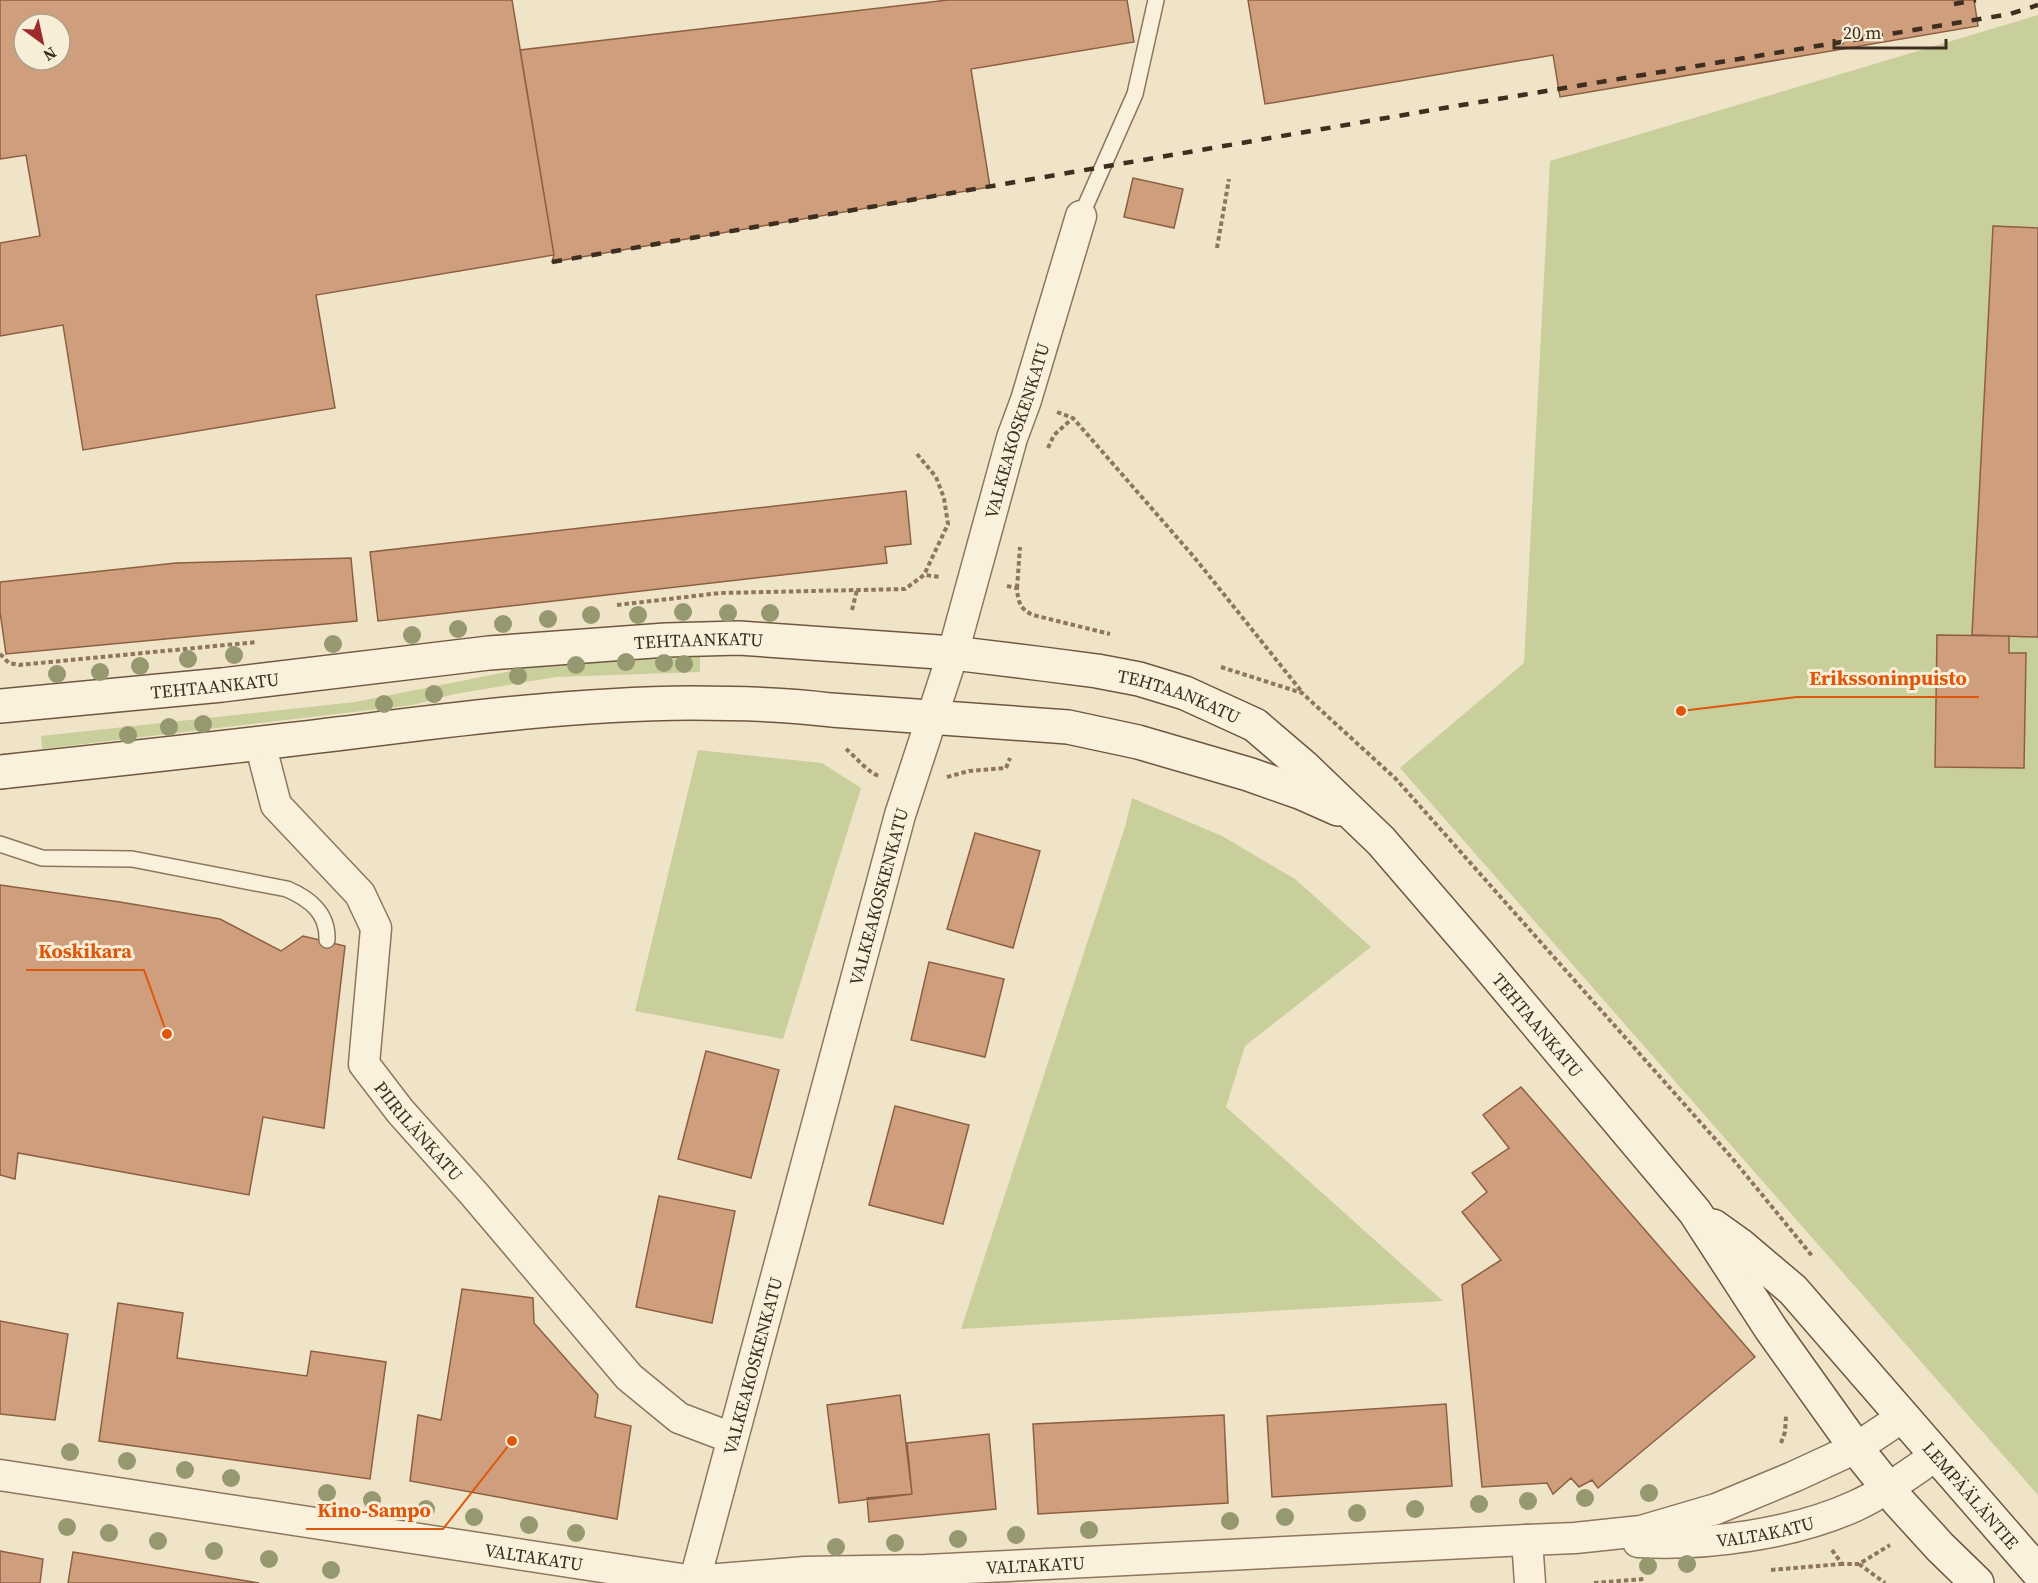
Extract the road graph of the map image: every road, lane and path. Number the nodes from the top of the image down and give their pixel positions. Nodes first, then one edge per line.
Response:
1 (1156, 0) edge
2 (1229, 179) dead end
3 (1081, 216) joint
4 (1217, 248) dead end
5 (1026, 400) junction
6 (1073, 418) junction
7 (917, 454) dead end
8 (1045, 454) dead end
9 (1021, 540) dead end
10 (924, 575) junction
11 (972, 581) junction
12 (1017, 588) junction
13 (605, 606) dead end
14 (1117, 636) dead end
15 (267, 641) dead end
16 (953, 653) junction
17 (0, 654) edge
18 (1217, 666) dead end
19 (1302, 693) junction
20 (0, 706) edge
21 (933, 717) junction
22 (260, 743) junction
23 (0, 772) edge
24 (1353, 815) junction
25 (0, 844) edge
26 (327, 940) dead end
27 (1695, 1212) junction
28 (1814, 1257) dead end
29 (1904, 1416) junction
30 (732, 1438) junction
31 (1856, 1448) junction
32 (1937, 1455) junction
33 (0, 1475) edge
34 (1889, 1488) junction
35 (1575, 1538) junction
36 (1527, 1540) junction
37 (1859, 1564) dead end
38 (2038, 1572) edge
39 (694, 1582) edge
40 (1530, 1583) edge
41 (1885, 1583) edge
42 (1977, 1583) edge

1 - 3 lane
2 - 4 path
3 - 5 street, VALKEAKOSKENKATU
5 - 6 path
5 - 11 street, VALKEAKOSKENKATU
6 - 8 path
6 - 19 path
7 - 10 path
9 - 12 path
10 - 11 path
10 - 13 path
11 - 12 path
11 - 16 street, VALKEAKOSKENKATU
12 - 14 path
15 - 17 path
16 - 20 main road, TEHTAANKATU
16 - 21 street, VALKEAKOSKENKATU
16 - 24 main road, TEHTAANKATU
18 - 19 path
19 - 28 path
21 - 22 main road, TEHTAANKATU
21 - 24 main road, TEHTAANKATU
21 - 30 street, VALKEAKOSKENKATU
22 - 23 main road, TEHTAANKATU
22 - 30 street, PIIRILÄNKATU
24 - 27 main road, TEHTAANKATU
25 - 26 lane
27 - 29 main road, TEHTAANKATU
27 - 31 main road, TEHTAANKATU
29 - 31 street, VALTAKATU
29 - 32 main road, LEMPÄÄLÄNTIE
30 - 39 street, VALKEAKOSKENKATU
31 - 34 main road
31 - 35 street, VALTAKATU
32 - 34 street, VALTAKATU
32 - 38 main road, LEMPÄÄLÄNTIE
33 - 39 street, VALTAKATU
34 - 35 street, VALTAKATU
34 - 42 main road
35 - 36 street, VALTAKATU
36 - 39 street, VALTAKATU
36 - 40 street
37 - 41 path

